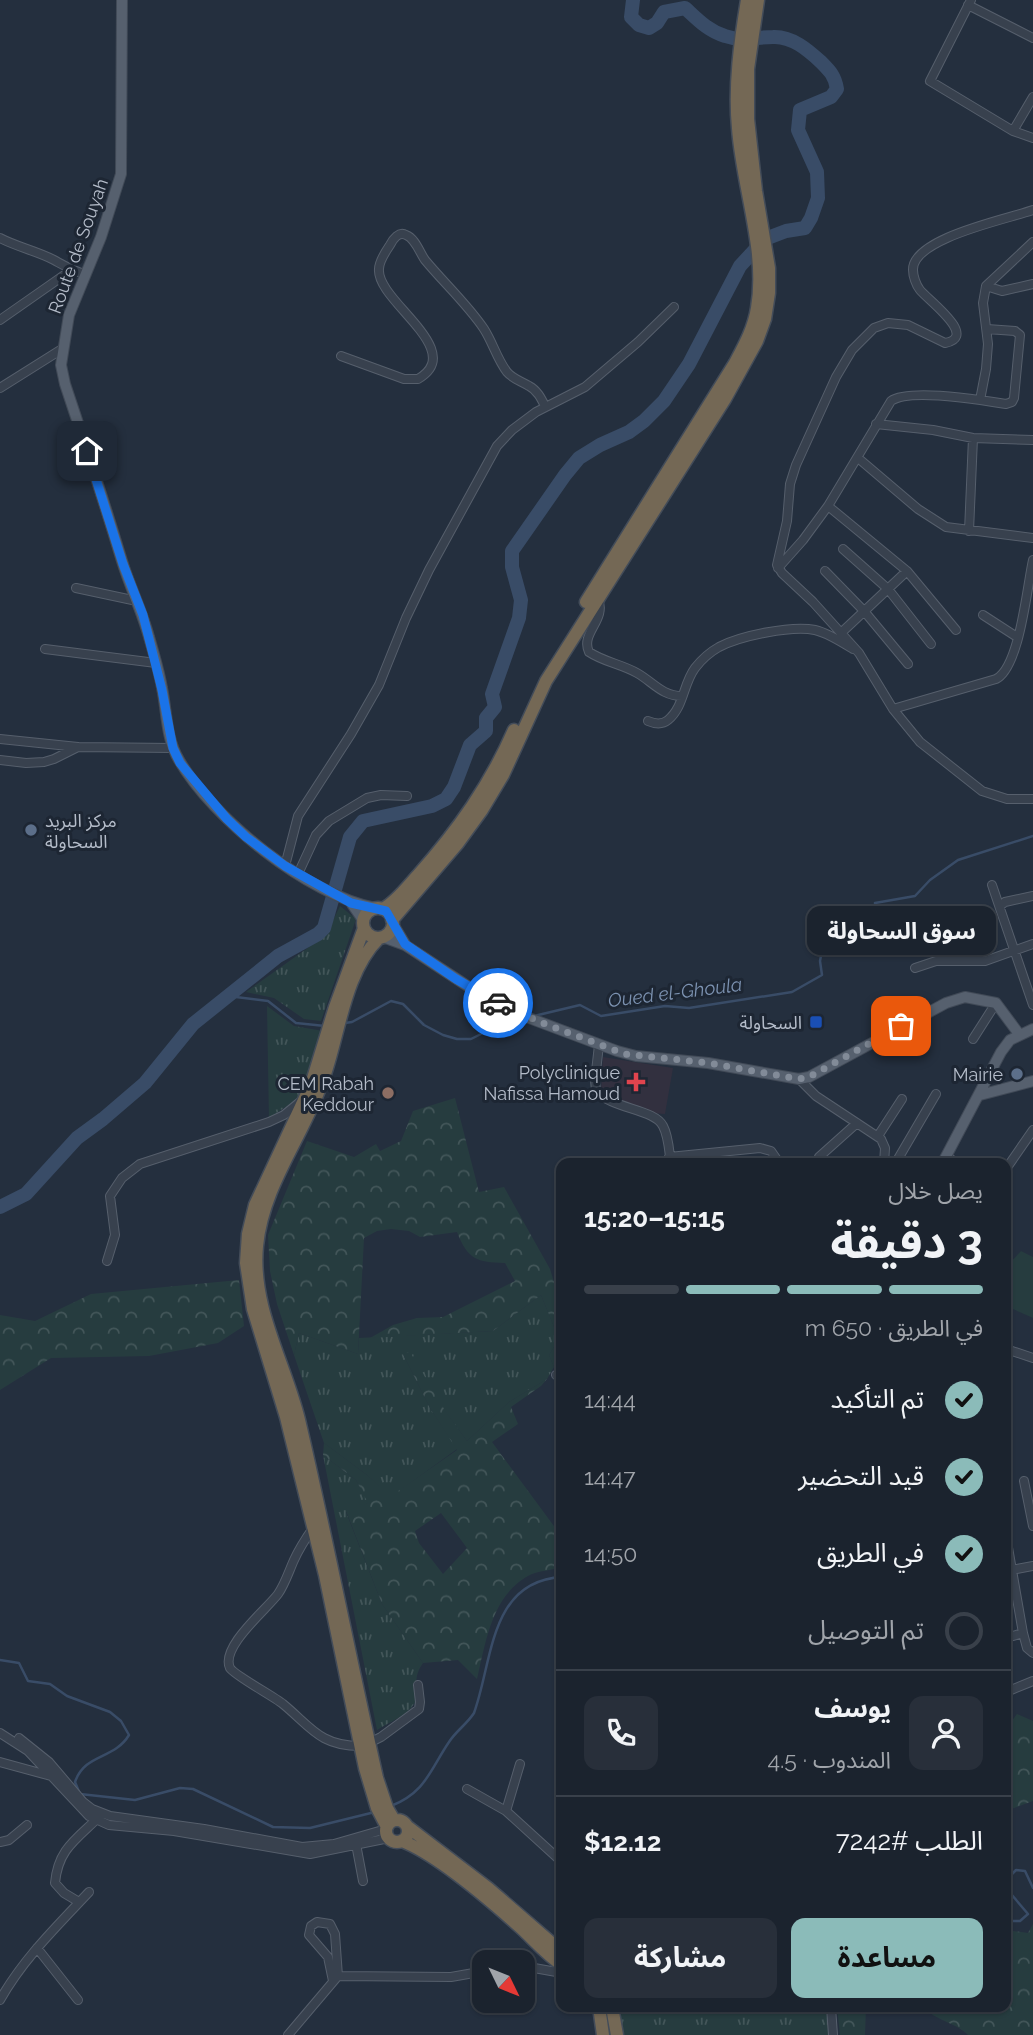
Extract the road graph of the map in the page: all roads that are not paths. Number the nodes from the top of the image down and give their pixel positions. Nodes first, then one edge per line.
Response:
1 (122, 0) edge
2 (747, 0) edge
3 (758, 0) edge
4 (969, 2) edge
5 (748, 27) junction
6 (1033, 37) edge
7 (1033, 97) edge
8 (1013, 131) junction
9 (1033, 138) edge
10 (1033, 210) edge
11 (0, 238) edge
12 (1033, 242) edge
13 (764, 268) junction
14 (70, 271) junction
15 (85, 274) junction
16 (1033, 284) edge
17 (986, 286) junction
18 (674, 307) dead end
19 (0, 320) edge
20 (987, 329) junction
21 (62, 349) junction
22 (341, 356) dead end
23 (0, 388) edge
24 (980, 400) junction
25 (545, 406) junction
26 (876, 424) junction
27 (974, 438) junction
28 (1033, 440) edge
29 (858, 458) junction
30 (828, 506) junction
31 (969, 531) junction
32 (1033, 538) edge
33 (843, 549) dead end
34 (1033, 560) edge
35 (778, 568) junction
36 (825, 571) dead end
37 (906, 571) junction
38 (75, 588) dead end
39 (888, 589) junction
40 (598, 599) junction
41 (137, 601) junction
42 (864, 611) junction
43 (984, 615) dead end
44 (956, 630) dead end
45 (842, 632) junction
46 (1017, 637) junction
47 (931, 644) dead end
48 (45, 649) dead end
49 (859, 653) junction
50 (156, 663) junction
51 (908, 664) dead end
52 (682, 696) junction
53 (893, 709) junction
54 (648, 720) dead end
55 (0, 739) edge
56 (78, 747) junction
57 (173, 748) junction
58 (0, 760) edge
59 (407, 796) dead end
60 (1033, 799) edge
61 (285, 866) junction
62 (298, 874) junction
63 (992, 885) dead end
64 (1033, 896) edge
65 (351, 903) junction
66 (1001, 905) junction
67 (379, 909) junction
68 (392, 922) junction
69 (363, 924) junction
70 (381, 937) junction
71 (405, 944) junction
72 (1033, 944) edge
73 (1015, 949) junction
74 (915, 968) dead end
75 (996, 1003) junction
76 (1033, 1006) edge
77 (339, 1009) junction
78 (1033, 1029) edge
79 (1019, 1034) junction
80 (331, 1037) junction
81 (973, 1039) dead end
82 (599, 1045) junction
83 (799, 1079) junction
84 (1033, 1082) edge
85 (936, 1094) dead end
86 (980, 1095) junction
87 (305, 1098) junction
88 (902, 1098) dead end
89 (857, 1123) junction
90 (1033, 1130) edge
91 (878, 1136) junction
92 (670, 1158) edge
93 (685, 1158) edge
94 (776, 1158) edge
95 (820, 1158) edge
96 (884, 1158) edge
97 (899, 1158) edge
98 (945, 1158) edge
99 (1011, 1162) edge
100 (107, 1261) dead end
101 (1011, 1351) edge
102 (1033, 1359) edge
103 (1024, 1481) dead end
104 (1033, 1526) edge
105 (313, 1528) junction
106 (1033, 1566) edge
107 (1011, 1570) edge
108 (1011, 1579) edge
109 (1023, 1633) junction
110 (1011, 1637) edge
111 (1033, 1653) edge
112 (1033, 1681) edge
113 (418, 1685) dead end
114 (1011, 1690) edge
115 (0, 1727) edge
116 (0, 1733) edge
117 (364, 1744) junction
118 (0, 1762) edge
119 (520, 1764) dead end
120 (54, 1777) junction
121 (467, 1789) dead end
122 (506, 1811) junction
123 (99, 1816) junction
124 (387, 1821) junction
125 (27, 1825) dead end
126 (0, 1842) edge
127 (356, 1844) junction
128 (556, 1857) edge
129 (363, 1881) dead end
130 (89, 1892) dead end
131 (79, 1902) junction
132 (556, 1947) edge
133 (37, 1948) junction
134 (556, 1961) edge
135 (536, 1968) edge
136 (556, 1972) edge
137 (472, 1973) edge
138 (336, 1978) junction
139 (0, 2000) edge
140 (78, 2000) dead end
141 (600, 2012) edge
142 (613, 2012) edge
143 (831, 2012) edge
144 (288, 2035) edge
145 (603, 2035) edge
146 (617, 2035) edge
147 (833, 2035) edge

1 - 15 main road, Route de Souyah
2 - 5 highway
3 - 5 highway
4 - 6 street
4 - 8 street
5 - 13 highway
7 - 8 street
8 - 9 street
10 - 35 street
11 - 14 street
12 - 17 street
13 - 40 highway
13 - 67 highway
14 - 15 street
14 - 19 street
15 - 21 main road, Route de Souyah
16 - 17 street
17 - 20 street
18 - 25 street
20 - 24 street
20 - 24 street
21 - 23 street
21 - 41 main road, Route de Souyah
22 - 25 street
24 - 26 street
25 - 61 street
26 - 27 street
26 - 29 street
27 - 28 street
27 - 31 street
29 - 30 street
29 - 31 street
30 - 35 street
30 - 37 street
31 - 32 street
33 - 39 street
34 - 46 street
35 - 45 street
36 - 42 street
37 - 39 street
37 - 44 street
38 - 41 street
39 - 42 street
39 - 47 street
40 - 52 street
40 - 68 highway
41 - 50 main road, Route de Souyah
42 - 45 street
42 - 51 street
43 - 46 street
45 - 49 street
46 - 53 street
48 - 50 street
49 - 52 street
49 - 53 street
50 - 57 main road, Route de Souyah
52 - 54 street
53 - 60 street
55 - 56 street
56 - 57 street
56 - 58 street
57 - 61 main road, Route de Souyah
59 - 62 street
61 - 62 main road, Route de Souyah
62 - 65 main road, Route de Souyah
63 - 66 street
64 - 66 street
65 - 67 main road, Route de Souyah
65 - 69 main road, Route de Souyah
66 - 73 street
67 - 68 highway
67 - 69 highway
68 - 70 highway
68 - 71 main road
69 - 70 highway
69 - 77 highway
70 - 71 main road
70 - 77 highway
71 - 82 main road
72 - 73 street
73 - 74 street
73 - 76 street
75 - 79 main road
75 - 81 street
75 - 83 main road
77 - 80 highway
78 - 79 main road
79 - 86 main road
80 - 87 highway
80 - 117 highway
82 - 83 main road
82 - 92 street
83 - 89 street
84 - 86 main road
85 - 97 street
86 - 98 main road
87 - 100 street
87 - 105 highway
88 - 91 street
89 - 91 street
89 - 95 street
90 - 99 street
91 - 96 street
93 - 94 street
101 - 102 street
103 - 104 street
105 - 117 highway
105 - 117 street
106 - 107 street
108 - 109 street
109 - 110 street
109 - 111 street
112 - 114 street
113 - 117 street
115 - 123 street
116 - 120 street
117 - 124 highway
118 - 120 street
119 - 122 street
120 - 123 street
121 - 122 street
122 - 128 street
123 - 124 street
123 - 127 street
123 - 131 street
124 - 127 street
124 - 132 highway
124 - 134 highway
125 - 126 street
127 - 129 street
130 - 131 street
131 - 133 street
133 - 139 street
133 - 140 street
135 - 136 street
137 - 138 street
138 - 138 street
138 - 144 street
141 - 145 highway
142 - 146 highway
143 - 147 street

